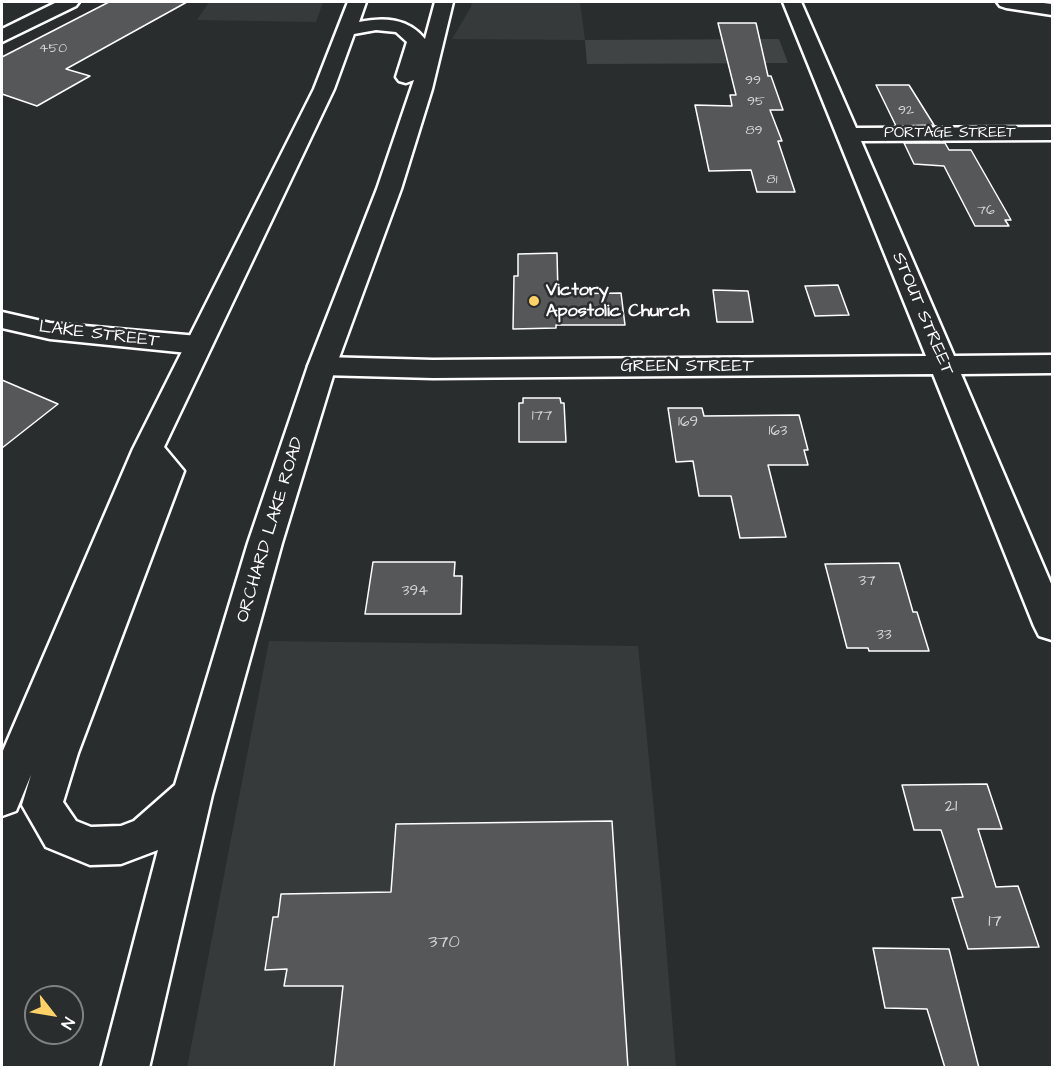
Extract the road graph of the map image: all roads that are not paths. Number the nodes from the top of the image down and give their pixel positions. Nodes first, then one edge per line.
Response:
1 (70, 2) edge
2 (357, 2) edge
3 (444, 2) edge
4 (792, 2) edge
5 (1006, 2) edge
6 (1053, 10) edge
7 (348, 30) junction
8 (2, 36) edge
9 (389, 126) dead end
10 (1053, 134) edge
11 (847, 135) junction
12 (2, 320) edge
13 (198, 345) junction
14 (1053, 364) edge
15 (944, 365) junction
16 (322, 366) junction
17 (148, 449) junction
18 (1053, 626) edge
19 (192, 795) junction
20 (2, 798) edge
21 (125, 1068) edge

1 - 8 main road
2 - 7 main road
3 - 16 main road, ORCHARD LAKE ROAD
4 - 11 main road, STOUT STREET
5 - 6 main road
7 - 9 main road
7 - 13 main road
10 - 11 main road, PORTAGE STREET
11 - 15 main road, STOUT STREET
12 - 13 main road, LAKE STREET
13 - 17 main road
14 - 15 main road, GREEN STREET
15 - 16 main road, GREEN STREET
15 - 18 main road, STOUT STREET
16 - 19 main road, ORCHARD LAKE ROAD
17 - 19 main road
17 - 20 main road
19 - 21 main road, ORCHARD LAKE ROAD

